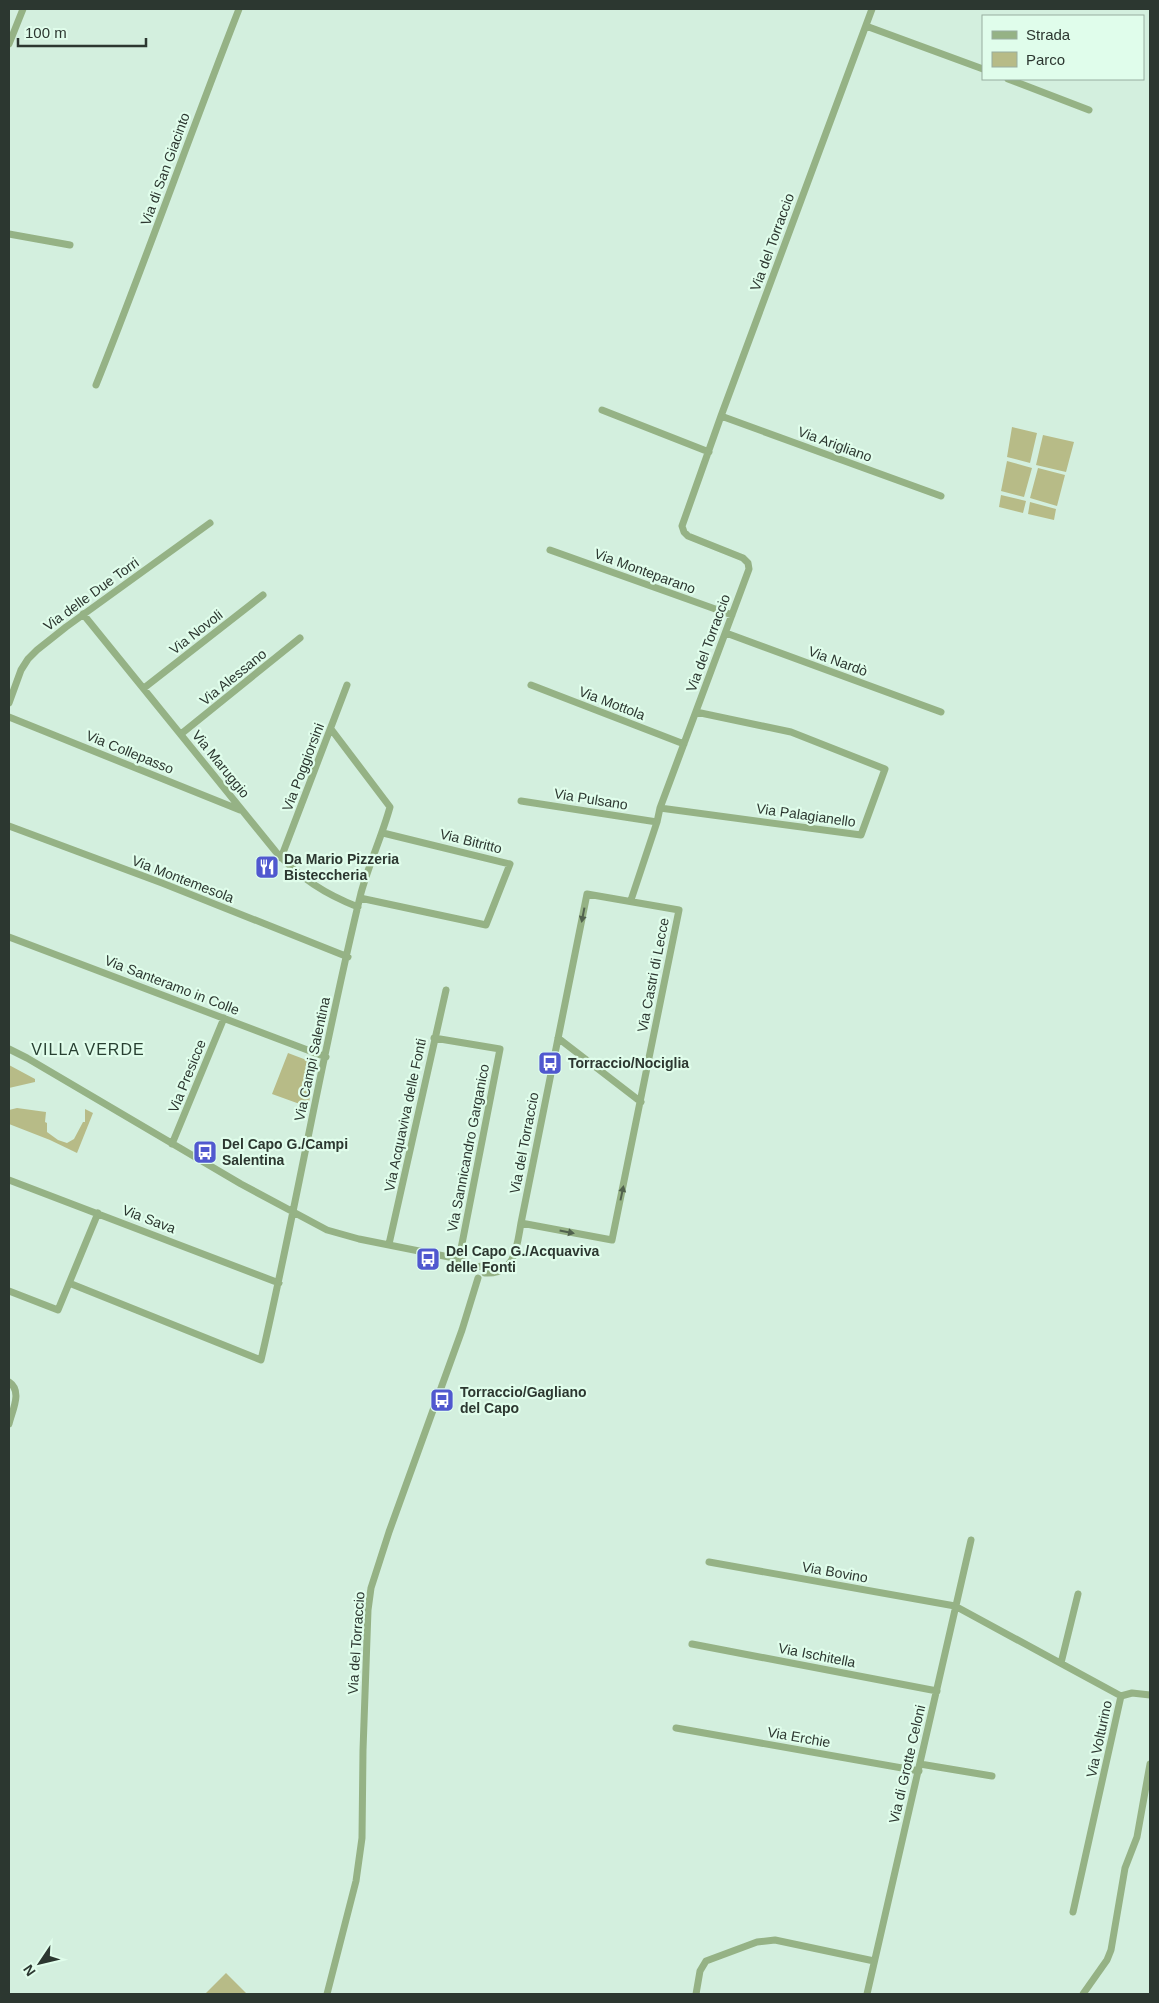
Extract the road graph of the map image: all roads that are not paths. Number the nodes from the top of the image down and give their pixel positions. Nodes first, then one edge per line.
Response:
1 (23, 9) edge
2 (239, 9) edge
3 (872, 9) edge
4 (866, 26) junction
5 (9, 44) edge
6 (982, 69) edge
7 (1011, 80) edge
8 (1090, 110) dead end
9 (9, 234) edge
10 (70, 245) dead end
11 (96, 385) dead end
12 (602, 410) dead end
13 (721, 416) junction
14 (709, 452) junction
15 (941, 496) dead end
16 (210, 523) dead end
17 (550, 550) dead end
18 (263, 595) dead end
19 (84, 614) junction
20 (732, 615) junction
21 (726, 633) junction
22 (300, 638) dead end
23 (347, 685) dead end
24 (531, 685) dead end
25 (144, 688) junction
26 (9, 703) edge
27 (696, 712) junction
28 (941, 712) dead end
29 (9, 717) edge
30 (330, 729) junction
31 (181, 734) junction
32 (684, 744) junction
33 (521, 801) dead end
34 (660, 808) junction
35 (242, 810) junction
36 (657, 822) junction
37 (9, 826) edge
38 (383, 833) junction
39 (281, 858) junction
40 (360, 898) junction
41 (631, 900) junction
42 (358, 907) junction
43 (9, 937) edge
44 (348, 957) junction
45 (446, 990) dead end
46 (224, 1018) junction
47 (434, 1038) junction
48 (558, 1038) junction
49 (9, 1049) edge
50 (326, 1057) junction
51 (641, 1102) junction
52 (172, 1144) junction
53 (9, 1180) edge
54 (98, 1213) junction
55 (292, 1213) junction
56 (521, 1223) junction
57 (389, 1244) junction
58 (459, 1259) junction
59 (475, 1268) junction
60 (486, 1273) junction
61 (478, 1278) junction
62 (69, 1282) junction
63 (279, 1283) junction
64 (9, 1291) edge
65 (9, 1382) edge
66 (9, 1424) edge
67 (971, 1540) dead end
68 (709, 1562) dead end
69 (1078, 1594) dead end
70 (955, 1606) junction
71 (692, 1644) dead end
72 (1061, 1664) junction
73 (937, 1691) junction
74 (1150, 1695) edge
75 (1121, 1696) junction
76 (676, 1728) dead end
77 (1150, 1764) edge
78 (919, 1768) junction
79 (992, 1776) dead end
80 (1073, 1912) dead end
81 (874, 1960) junction
82 (327, 1994) edge
83 (696, 1994) edge
84 (867, 1994) edge
85 (1083, 1994) edge

1 - 5 street
2 - 11 street, Via di San Giacinto
3 - 4 street, Via del Torraccio
4 - 6 street
4 - 13 street, Via del Torraccio
7 - 8 street
9 - 10 street
12 - 14 street
13 - 14 street, Via del Torraccio
13 - 15 street, Via Arigliano
14 - 20 street, Via del Torraccio
16 - 19 street, Via delle Due Torri
17 - 20 street, Via Monteparano
18 - 25 street, Via Novoli
19 - 25 street, Via Maruggio
19 - 26 street, Via delle Due Torri
20 - 21 street, Via del Torraccio
21 - 27 street, Via del Torraccio
21 - 28 street, Via Nardò
22 - 31 street, Via Alessano
23 - 30 street, Via Poggiorsini
24 - 32 street, Via Mottola
25 - 31 street, Via Maruggio
27 - 32 street, Via del Torraccio
27 - 34 street, Via Palagianello
29 - 35 street, Via Collepasso
30 - 38 street, Via Campi Salentina
30 - 39 street, Via Poggiorsini
31 - 35 street, Via Maruggio
32 - 34 street, Via del Torraccio
33 - 36 street, Via Pulsano
34 - 36 street, Via del Torraccio
35 - 39 street, Via Maruggio
36 - 41 street, Via del Torraccio
37 - 44 street, Via Montemesola
38 - 40 street, Via Campi Salentina
38 - 40 street, Via Bitritto
39 - 42 street, Via Maruggio
40 - 42 street, Via Campi Salentina
41 -> 48 street, Via del Torraccio
41 - 51 street, Via Castri di Lecce
42 - 44 street, Via Campi Salentina
43 - 46 street, Via Santeramo in Colle
44 - 50 street, Via Campi Salentina
45 - 47 street, Via Acquaviva delle Fonti
46 - 50 street, Via Santeramo in Colle
46 - 52 street, Via Presicce
47 - 57 street, Via Acquaviva delle Fonti
47 - 58 street, Via Sannicandro Garganico
48 - 51 street
48 - 56 street, Via del Torraccio
49 - 52 street
50 - 55 street, Via Campi Salentina
56 -> 51 street, Via Castri di Lecce
52 - 55 street
53 - 54 street, Via Sava
54 - 62 street
54 - 63 street, Via Sava
55 - 57 street
55 - 63 street, Via Campi Salentina
56 - 60 street, Via del Torraccio
57 - 58 street
58 - 59 street
59 - 60 street
59 - 61 street
60 - 61 street
61 - 82 street, Via del Torraccio
62 - 63 street, Via Campi Salentina
62 - 64 street
65 - 66 street
67 - 70 street, Via di Grotte Celoni
68 - 70 street, Via Bovino
69 - 72 street
70 - 72 street, Via Volturino
70 - 73 street, Via di Grotte Celoni
71 - 73 street, Via Ischitella
72 - 75 street, Via Volturino
73 - 78 street, Via di Grotte Celoni
74 - 75 street
75 - 80 street, Via Volturino
76 - 78 street, Via Erchie
77 - 85 street
78 - 79 street, Via Erchie
78 - 81 street, Via di Grotte Celoni
81 - 83 street
81 - 84 street, Via di Grotte Celoni

